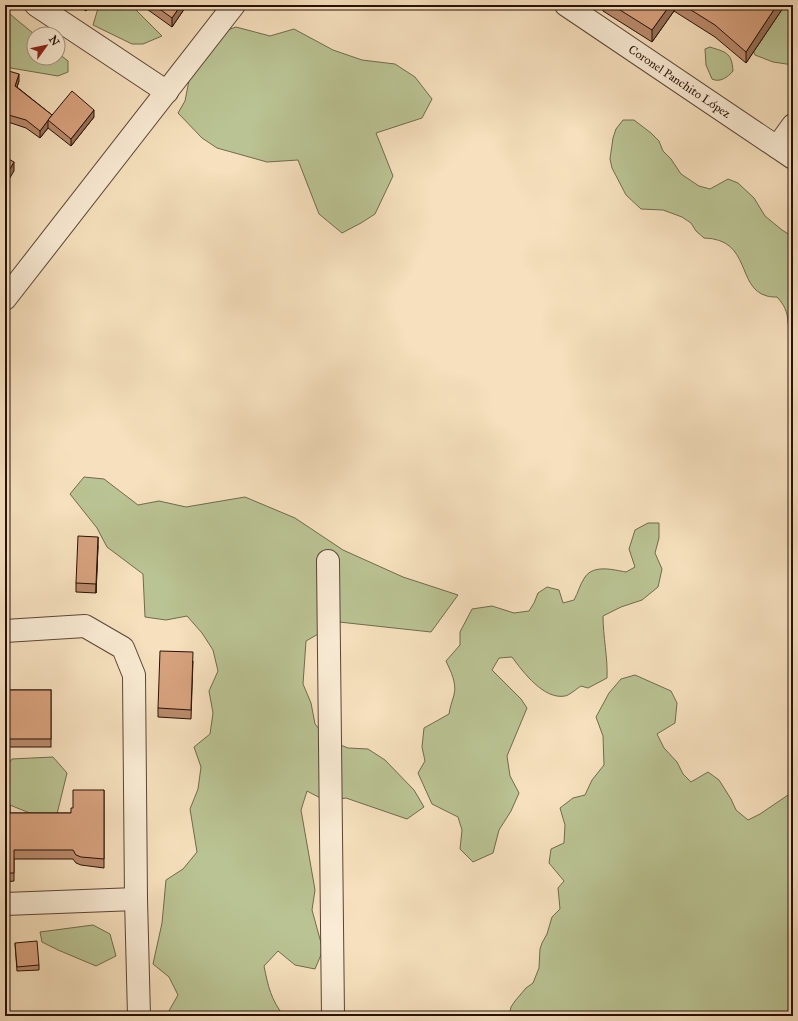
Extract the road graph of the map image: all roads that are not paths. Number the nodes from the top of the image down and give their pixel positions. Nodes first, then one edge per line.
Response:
1 (36, 5) edge
2 (234, 5) edge
3 (573, 7) edge
4 (167, 92) junction
5 (793, 125) edge
6 (785, 152) edge
7 (5, 299) edge
8 (328, 560) dead end
9 (5, 631) edge
10 (136, 899) junction
11 (5, 904) edge
12 (140, 1016) edge
13 (333, 1016) edge

1 - 4 street
2 - 4 street
3 - 6 street, Coronel Panchito López
4 - 7 street
5 - 6 street
8 - 13 street
9 - 10 street
10 - 11 street
10 - 12 street

